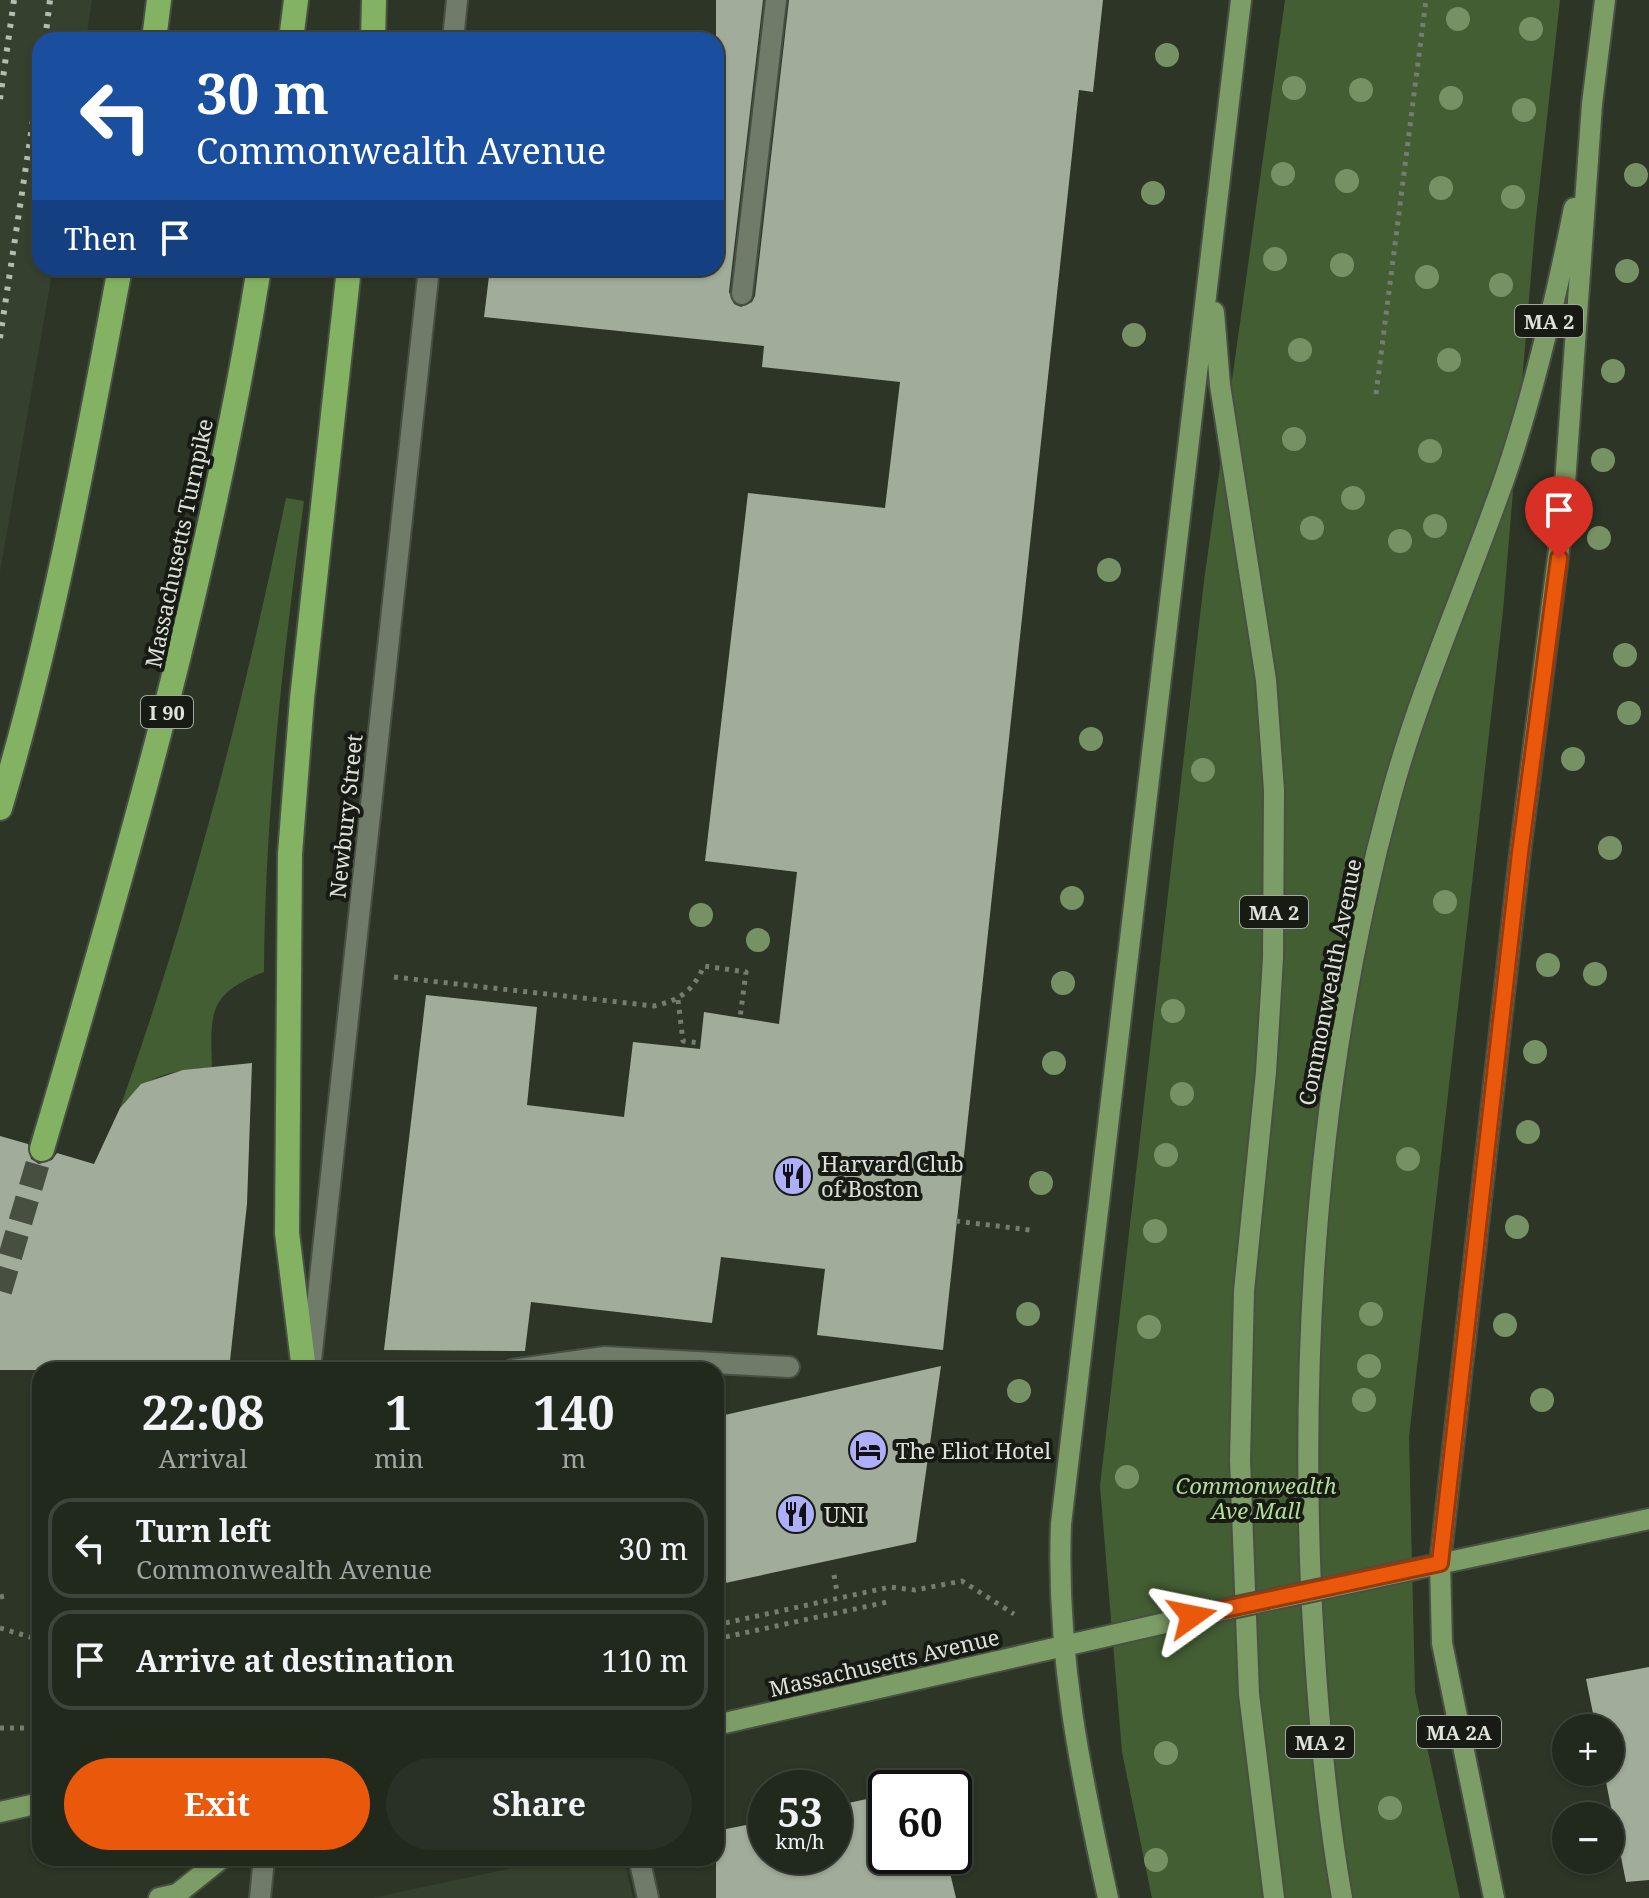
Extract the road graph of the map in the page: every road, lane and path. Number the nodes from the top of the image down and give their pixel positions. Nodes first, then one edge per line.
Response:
1 (159, 0) edge
2 (296, 0) edge
3 (374, 0) edge
4 (457, 0) edge
5 (776, 0) edge
6 (1241, 0) edge
7 (1426, 0) edge
8 (1605, 0) edge
9 (155, 32) edge
10 (292, 32) edge
11 (373, 32) edge
12 (454, 32) edge
13 (1592, 104) junction
14 (1215, 224) junction
15 (118, 276) edge
16 (258, 276) edge
17 (348, 276) edge
18 (428, 276) edge
19 (742, 294) dead end
20 (1376, 394) dead end
21 (0, 808) edge
22 (393, 976) dead end
23 (678, 1000) junction
24 (740, 1018) dead end
25 (700, 1043) dead end
26 (42, 1149) tunnel mouth
27 (956, 1221) dead end
28 (1030, 1230) dead end
29 (306, 1362) edge
30 (308, 1362) edge
31 (569, 1362) edge
32 (697, 1362) edge
33 (724, 1363) edge
34 (789, 1367) dead end
35 (1649, 1519) edge
36 (1440, 1563) junction
37 (834, 1575) dead end
38 (837, 1592) dead end
39 (892, 1601) dead end
40 (724, 1623) edge
41 (0, 1628) edge
42 (724, 1637) edge
43 (32, 1638) edge
44 (1063, 1644) junction
45 (724, 1723) edge
46 (0, 1728) edge
47 (32, 1728) edge
48 (32, 1805) edge
49 (0, 1812) edge
50 (212, 1866) edge
51 (263, 1866) edge
52 (641, 1866) edge
53 (159, 1898) edge
54 (260, 1898) edge
55 (648, 1898) edge
56 (1108, 1898) edge
57 (1274, 1898) edge
58 (1342, 1898) edge
59 (1494, 1898) edge

1 - 9 highway
2 - 10 highway
3 - 11 highway
4 - 12 street
5 - 19 street
6 - 14 main road, Commonwealth Avenue / MA 2
7 - 20 path
8 - 13 main road, Commonwealth Avenue / MA 2
13 - 36 main road, Commonwealth Avenue
13 - 58 main road, Commonwealth Avenue / MA 2
14 - 44 main road, Commonwealth Avenue
14 - 57 main road, Commonwealth Avenue / MA 2
15 - 21 highway
16 - 26 highway, Massachusetts Turnpike / I 90
17 - 29 highway
18 - 30 street, Newbury Street
22 - 23 path
23 - 24 path
23 - 25 path
27 - 28 path
31 - 32 street
33 - 34 street
35 - 36 main road, Massachusetts Avenue
36 - 44 main road, Massachusetts Avenue, bridge
36 - 59 main road, Commonwealth Avenue / MA 2A
37 - 38 path
39 - 42 path
40 - 44 path, Massachusetts Avenue
41 - 43 path
44 - 45 main road, Massachusetts Avenue
44 - 56 main road, Commonwealth Avenue
46 - 47 path
48 - 49 main road
50 - 53 main road
51 - 54 street
52 - 55 street

